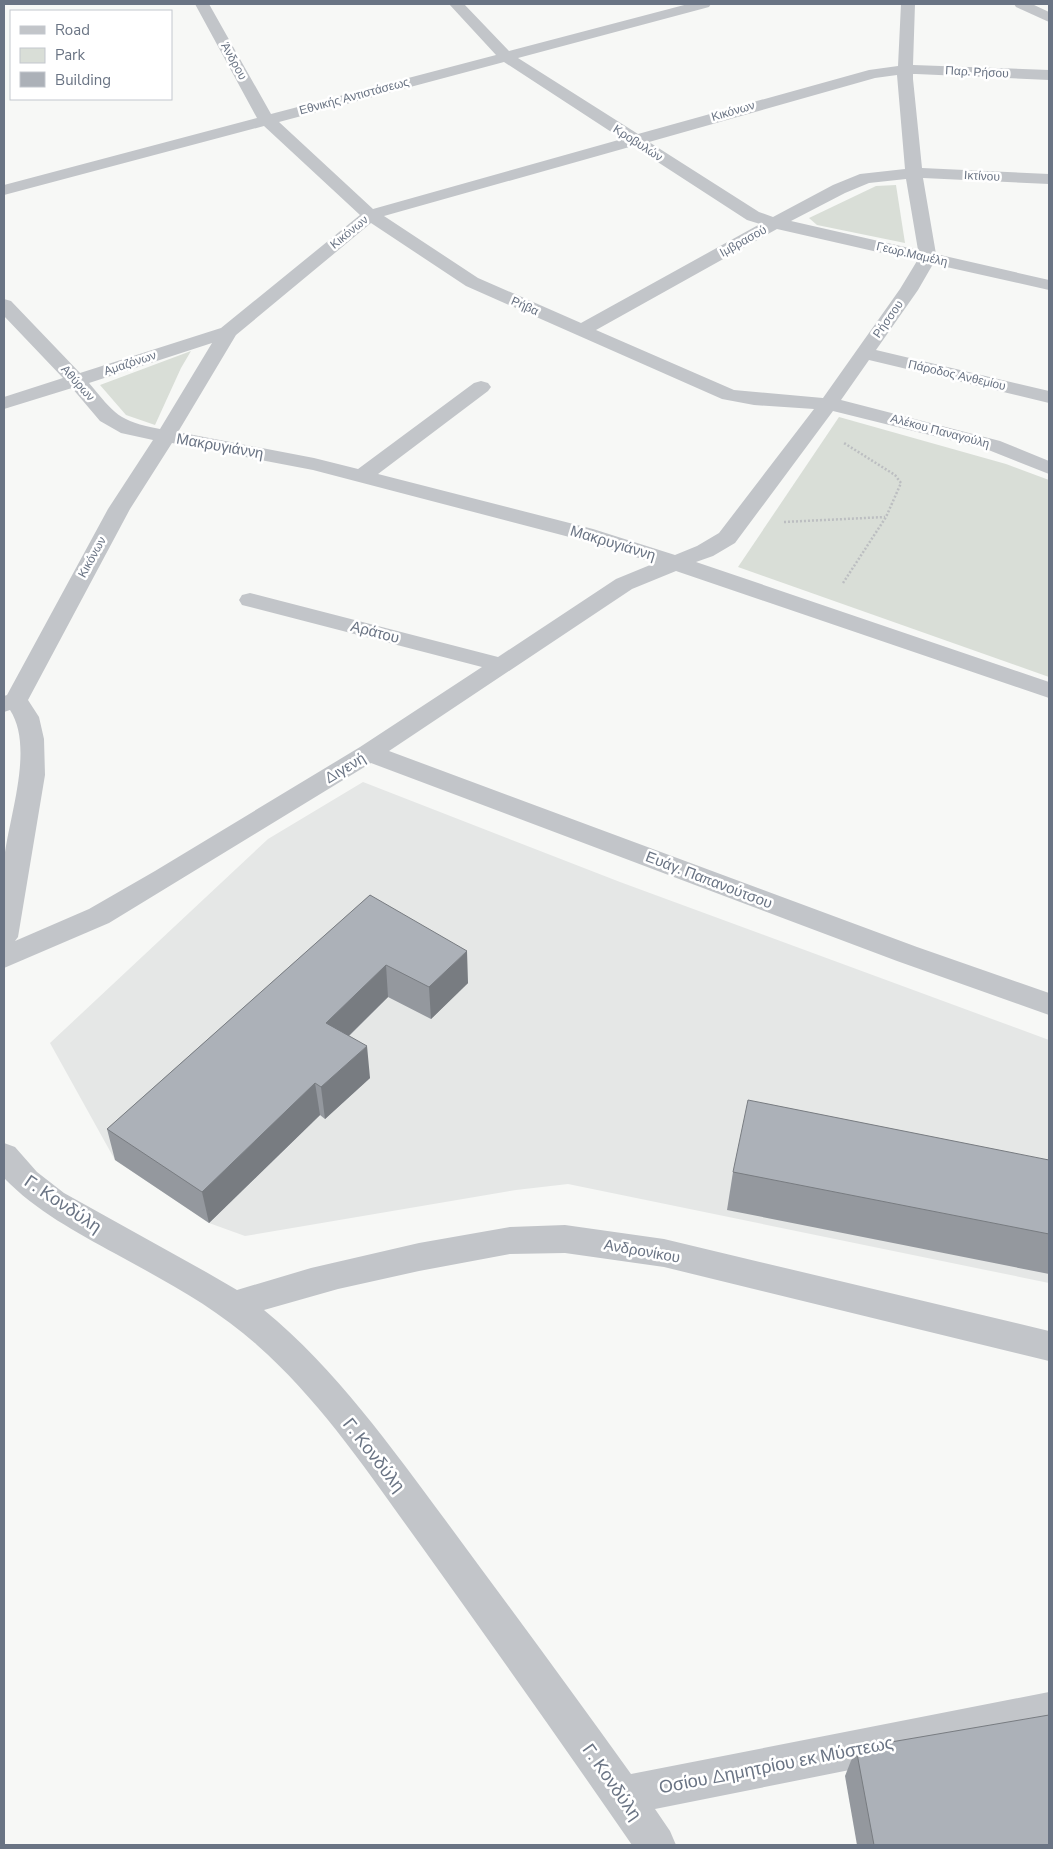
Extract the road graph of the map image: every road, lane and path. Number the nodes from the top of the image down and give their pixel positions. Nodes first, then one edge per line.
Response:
1 (202, 4) edge
2 (456, 4) edge
3 (704, 4) edge
4 (908, 4) edge
5 (1021, 4) edge
6 (1049, 18) edge
7 (505, 56) junction
8 (905, 69) junction
9 (1049, 75) edge
10 (266, 119) junction
11 (633, 139) junction
12 (914, 173) junction
13 (1049, 179) edge
14 (4, 190) edge
15 (370, 215) junction
16 (775, 223) junction
17 (928, 258) junction
18 (1049, 285) edge
19 (4, 305) edge
20 (580, 331) junction
21 (228, 332) junction
22 (864, 353) junction
23 (76, 380) junction
24 (481, 387) dead end
25 (1049, 397) edge
26 (4, 403) edge
27 (828, 404) junction
28 (814, 424) junction
29 (166, 436) junction
30 (1049, 468) edge
31 (363, 476) junction
32 (886, 517) junction
33 (738, 524) junction
34 (676, 563) junction
35 (250, 600) dead end
36 (824, 613) junction
37 (501, 665) junction
38 (1049, 690) edge
39 (10, 702) edge
40 (369, 753) junction
41 (4, 937) edge
42 (4, 958) edge
43 (1049, 1004) edge
44 (4, 1156) edge
45 (233, 1306) junction
46 (1049, 1346) edge
47 (1049, 1711) edge
48 (621, 1796) junction
49 (656, 1845) edge

1 - 10 street, Άνδρου
2 - 7 street, Κροβυλών
3 - 7 street, Εθνικής Αντιστάσεως
4 - 8 street
5 - 6 street
7 - 10 street, Εθνικής Αντιστάσεως
7 - 11 street, Κροβυλών
8 - 9 street, Παρ. Ρήσου
8 - 11 street, Κικόνων
8 - 12 street
10 - 14 street, Εθνικής Αντιστάσεως
10 - 15 street, Ρήβα
11 - 15 street, Κικόνων
11 - 16 street, Κροβυλών
12 - 13 street, Ικτίνου
12 - 16 street, Ιμβρασού
12 - 17 street
15 - 20 street, Ρήβα
15 - 21 street, Κικόνων
16 - 17 street, Γεωρ.Μαμέλη
16 - 20 street, Ιμβρασού
17 - 18 street, Γεωρ.Μαμέλη
17 - 22 street, Ρήσσου
19 - 23 street, Αθύρων
20 - 27 street, Ρήβα
21 - 23 street, Αμαζόνων
21 - 29 street, Κικόνων
22 - 25 street, Πάροδος Ανθεμίου
22 - 27 street, Ρήσσου
23 - 26 street, Αμαζόνων
23 - 29 street, Αθύρων
24 - 31 street
27 - 28 street, Ρήσσου
27 - 30 street, Αλέκου Παναγούλη
28 - 32 path
28 - 33 street, Ρήσσου
29 - 31 street, Μακρυγιάννη
29 - 39 street, Κικόνων
31 - 34 street, Μακρυγιάννη
32 - 33 path
32 - 36 path
33 - 34 street, Ρήσσου
34 - 36 street, Μακρυγιάννη
34 - 37 street, Διγενή
35 - 37 street, Αράτου
36 - 38 street, Μακρυγιάννη
37 - 40 street, Διγενή
39 - 41 street, Κικόνων
40 - 42 street, Διγενή
40 - 43 street, Ευάγ. Παπανούτσου
44 - 45 street, Γ. Κονδύλη
45 - 46 street, Ανδρονίκου
45 - 48 street, Γ. Κονδύλη
47 - 48 street, Οσίου Δημητρίου εκ Μύστεως
48 - 49 street, Γ. Κονδύλη

